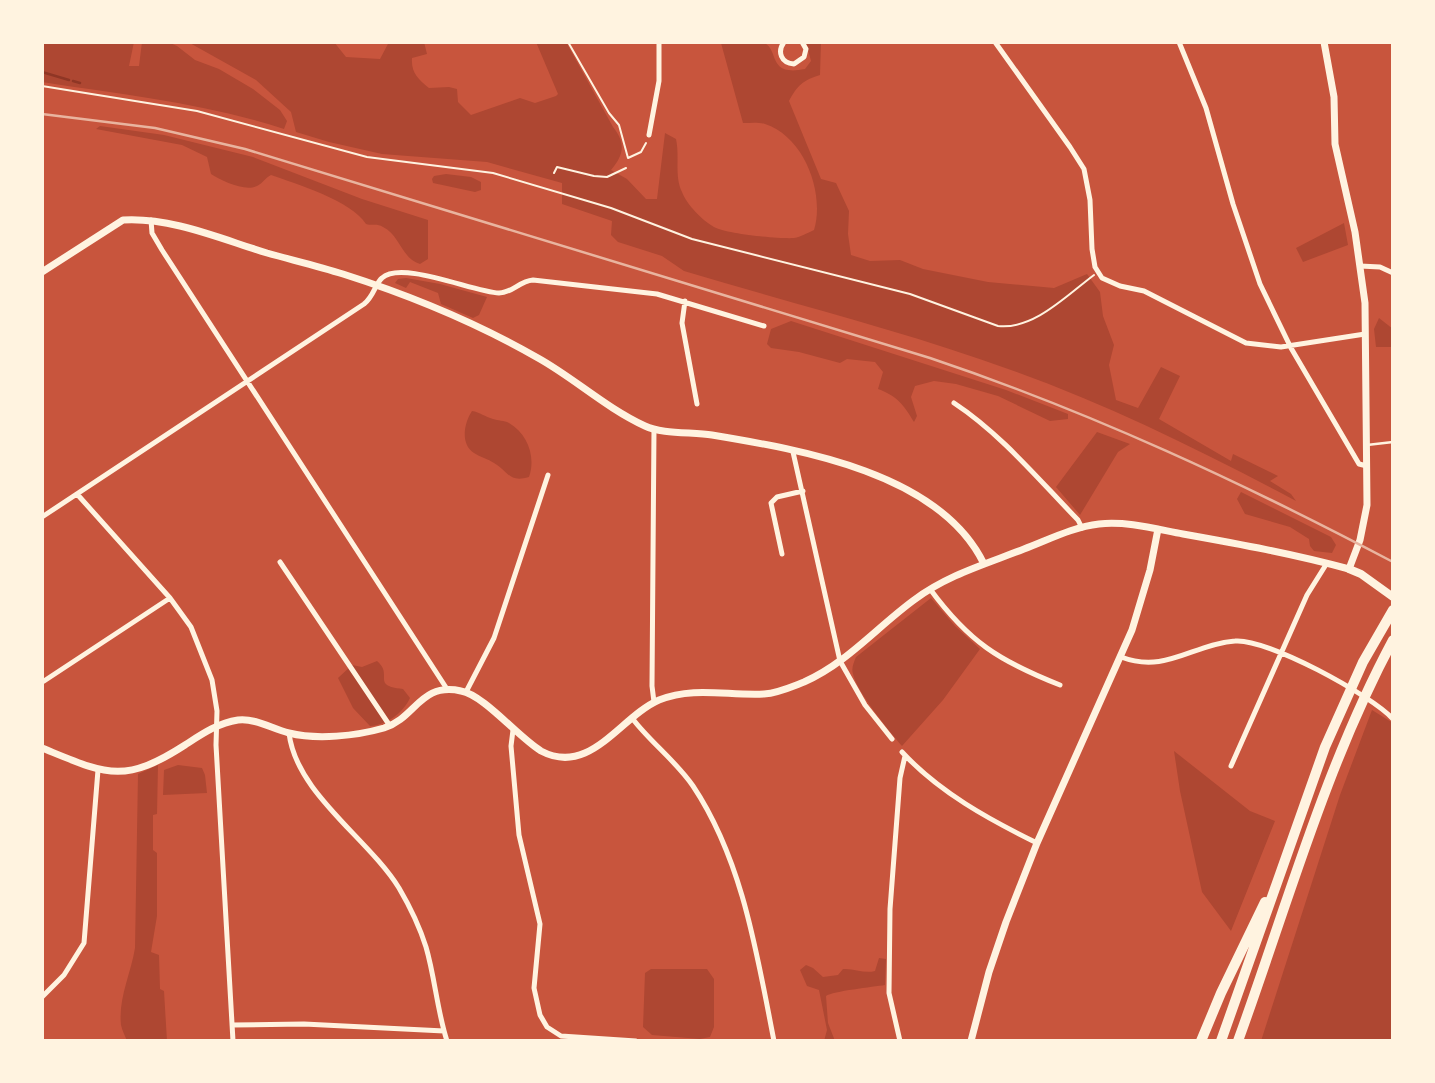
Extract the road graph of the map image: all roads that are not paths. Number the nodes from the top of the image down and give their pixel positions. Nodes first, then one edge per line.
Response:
1 (659, 42) edge
2 (783, 42) edge
3 (802, 42) edge
4 (995, 42) edge
5 (1179, 42) edge
6 (1324, 42) edge
7 (649, 135) road end
8 (151, 220) junction
9 (1360, 266) junction
10 (42, 272) edge
11 (1393, 273) edge
12 (378, 286) junction
13 (684, 301) junction
14 (764, 326) dead end
15 (1365, 334) junction
16 (1290, 346) junction
17 (246, 382) junction
18 (954, 403) dead end
19 (698, 404) dead end
20 (654, 429) junction
21 (1393, 442) edge
22 (1367, 445) junction
23 (793, 452) junction
24 (1367, 466) junction
25 (548, 475) dead end
26 (803, 491) junction
27 (77, 494) junction
28 (42, 517) edge
29 (1082, 528) junction
30 (1158, 529) junction
31 (782, 554) dead end
32 (280, 562) dead end
33 (1328, 563) junction
34 (984, 564) junction
35 (1349, 569) junction
36 (930, 589) junction
37 (170, 597) junction
38 (1393, 597) edge
39 (1391, 613) edge
40 (1393, 640) edge
41 (1281, 654) junction
42 (1121, 657) junction
43 (840, 661) junction
44 (44, 681) edge
45 (1060, 685) dead end
46 (447, 689) junction
47 (467, 692) junction
48 (654, 702) junction
49 (632, 718) junction
50 (1393, 719) edge
51 (217, 726) junction
52 (390, 726) junction
53 (513, 730) junction
54 (289, 733) junction
55 (891, 739) dead end
56 (42, 748) edge
57 (1231, 766) dead end
58 (98, 770) junction
59 (1037, 843) junction
60 (1281, 871) junction
61 (1264, 968) junction
62 (42, 997) edge
63 (232, 1025) junction
64 (444, 1031) junction
65 (233, 1041) edge
66 (447, 1041) edge
67 (636, 1041) edge
68 (774, 1041) edge
69 (900, 1041) edge
70 (971, 1041) edge
71 (1201, 1041) edge
72 (1221, 1041) edge
73 (1238, 1041) edge
74 (1246, 1041) edge

1 - 7 street
2 - 3 street
4 - 16 street
5 - 16 street
6 - 9 street
8 - 10 street
8 - 12 street
8 - 17 street
9 - 11 street
9 - 15 street
12 - 13 street
12 - 17 street
12 - 20 street
13 - 14 street
13 - 19 street
15 - 16 street
15 - 22 street
16 - 24 street
17 - 27 street
17 - 46 street
18 - 29 street
20 - 23 street
20 - 48 street
21 - 22 lane
22 - 24 street
23 - 26 street
23 - 34 street
24 - 35 street
25 - 47 street
26 - 31 street
26 - 43 street
27 - 28 street
27 - 37 street
29 - 30 street
29 - 34 street
30 - 33 street
30 - 42 street
32 - 52 street
33 - 35 street
33 - 41 street
34 - 36 street
35 - 38 main road
36 - 43 street
36 - 45 street
37 - 44 street
37 - 51 street
39 - 60 highway
40 - 61 highway
41 - 42 street
41 - 50 street
41 - 57 street
42 - 59 street
43 - 48 street
43 - 55 street
46 - 47 street
46 - 52 street
47 - 53 street
48 - 49 street
49 - 53 street
49 - 68 street
51 - 54 street
51 - 58 street
51 - 63 street
52 - 54 street
53 - 67 street
54 - 64 street
56 - 58 street
58 - 62 street
59 - 69 street
59 - 70 street
60 - 71 highway
60 - 72 highway
61 - 73 highway
61 - 74 highway
63 - 64 street
63 - 65 street
64 - 66 street

